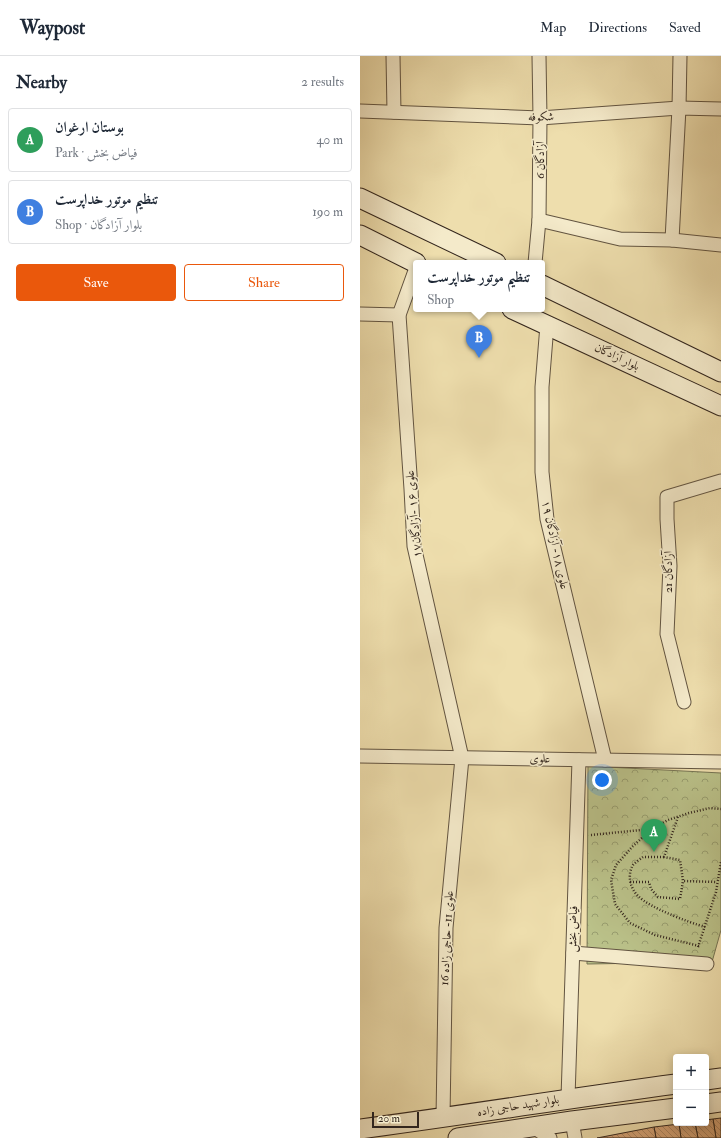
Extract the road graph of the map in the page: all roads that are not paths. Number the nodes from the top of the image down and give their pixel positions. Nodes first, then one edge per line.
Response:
1 (393, 56) edge
2 (539, 56) edge
3 (680, 56) edge
4 (679, 108) junction
5 (721, 109) edge
6 (360, 111) edge
7 (394, 112) junction
8 (540, 118) junction
9 (360, 198) edge
10 (539, 220) junction
11 (360, 235) edge
12 (672, 240) junction
13 (721, 246) edge
14 (490, 260) edge
15 (535, 260) edge
16 (413, 262) edge
17 (413, 276) edge
18 (545, 286) edge
19 (519, 312) edge
20 (360, 314) edge
21 (399, 315) junction
22 (547, 325) junction
23 (721, 372) edge
24 (721, 406) edge
25 (721, 481) edge
26 (684, 702) dead end
27 (360, 756) edge
28 (462, 758) junction
29 (579, 760) junction
30 (605, 760) junction
31 (721, 762) edge
32 (573, 953) junction
33 (707, 964) dead end
34 (721, 1078) edge
35 (709, 1080) edge
36 (673, 1084) edge
37 (568, 1098) junction
38 (721, 1102) edge
39 (709, 1104) edge
40 (673, 1109) edge
41 (443, 1118) junction
42 (360, 1129) edge
43 (573, 1130) edge
44 (533, 1132) edge
45 (458, 1138) edge
46 (550, 1138) edge

1 - 7 street
2 - 8 street, آزادگان 6
3 - 4 street
4 - 5 street, شکوفه
4 - 8 street, شکوفه
4 - 12 street
6 - 7 street, شکوفه
7 - 8 street, شکوفه
8 - 10 street, آزادگان 6
9 - 14 main road
10 - 12 street
10 - 15 street, آزادگان 6
11 - 16 main road
12 - 13 street
17 - 21 street, علوی ۱۶ -آزادگان۱۷
18 - 23 main road
19 - 22 main road, بلوار آزادگان
20 - 21 street
21 - 28 street, علوی ۱۶ -آزادگان۱۷
22 - 24 main road, بلوار آزادگان
22 - 30 street, علوی ۱٨- آزادگان ۱۹
25 - 26 street, آزادگان 21
27 - 28 street, علوی
28 - 29 street, علوی
28 - 41 street, علوی 11- حاجی زاده 16
29 - 30 street, علوی
29 - 32 street, فیاض بخش
30 - 31 street, علوی
32 - 33 street
32 - 37 street, فیاض بخش
34 - 35 main road
36 - 37 main road, بلوار شهید حاجی زاده
37 - 41 main road, بلوار شهید حاجی زاده
37 - 43 main road
38 - 39 main road
40 - 43 main road, بلوار شهید حاجی زاده
41 - 42 main road, بلوار شهید حاجی زاده
43 - 44 main road, بلوار شهید حاجی زاده
44 - 45 main road, بلوار شهید حاجی زاده
44 - 46 street

